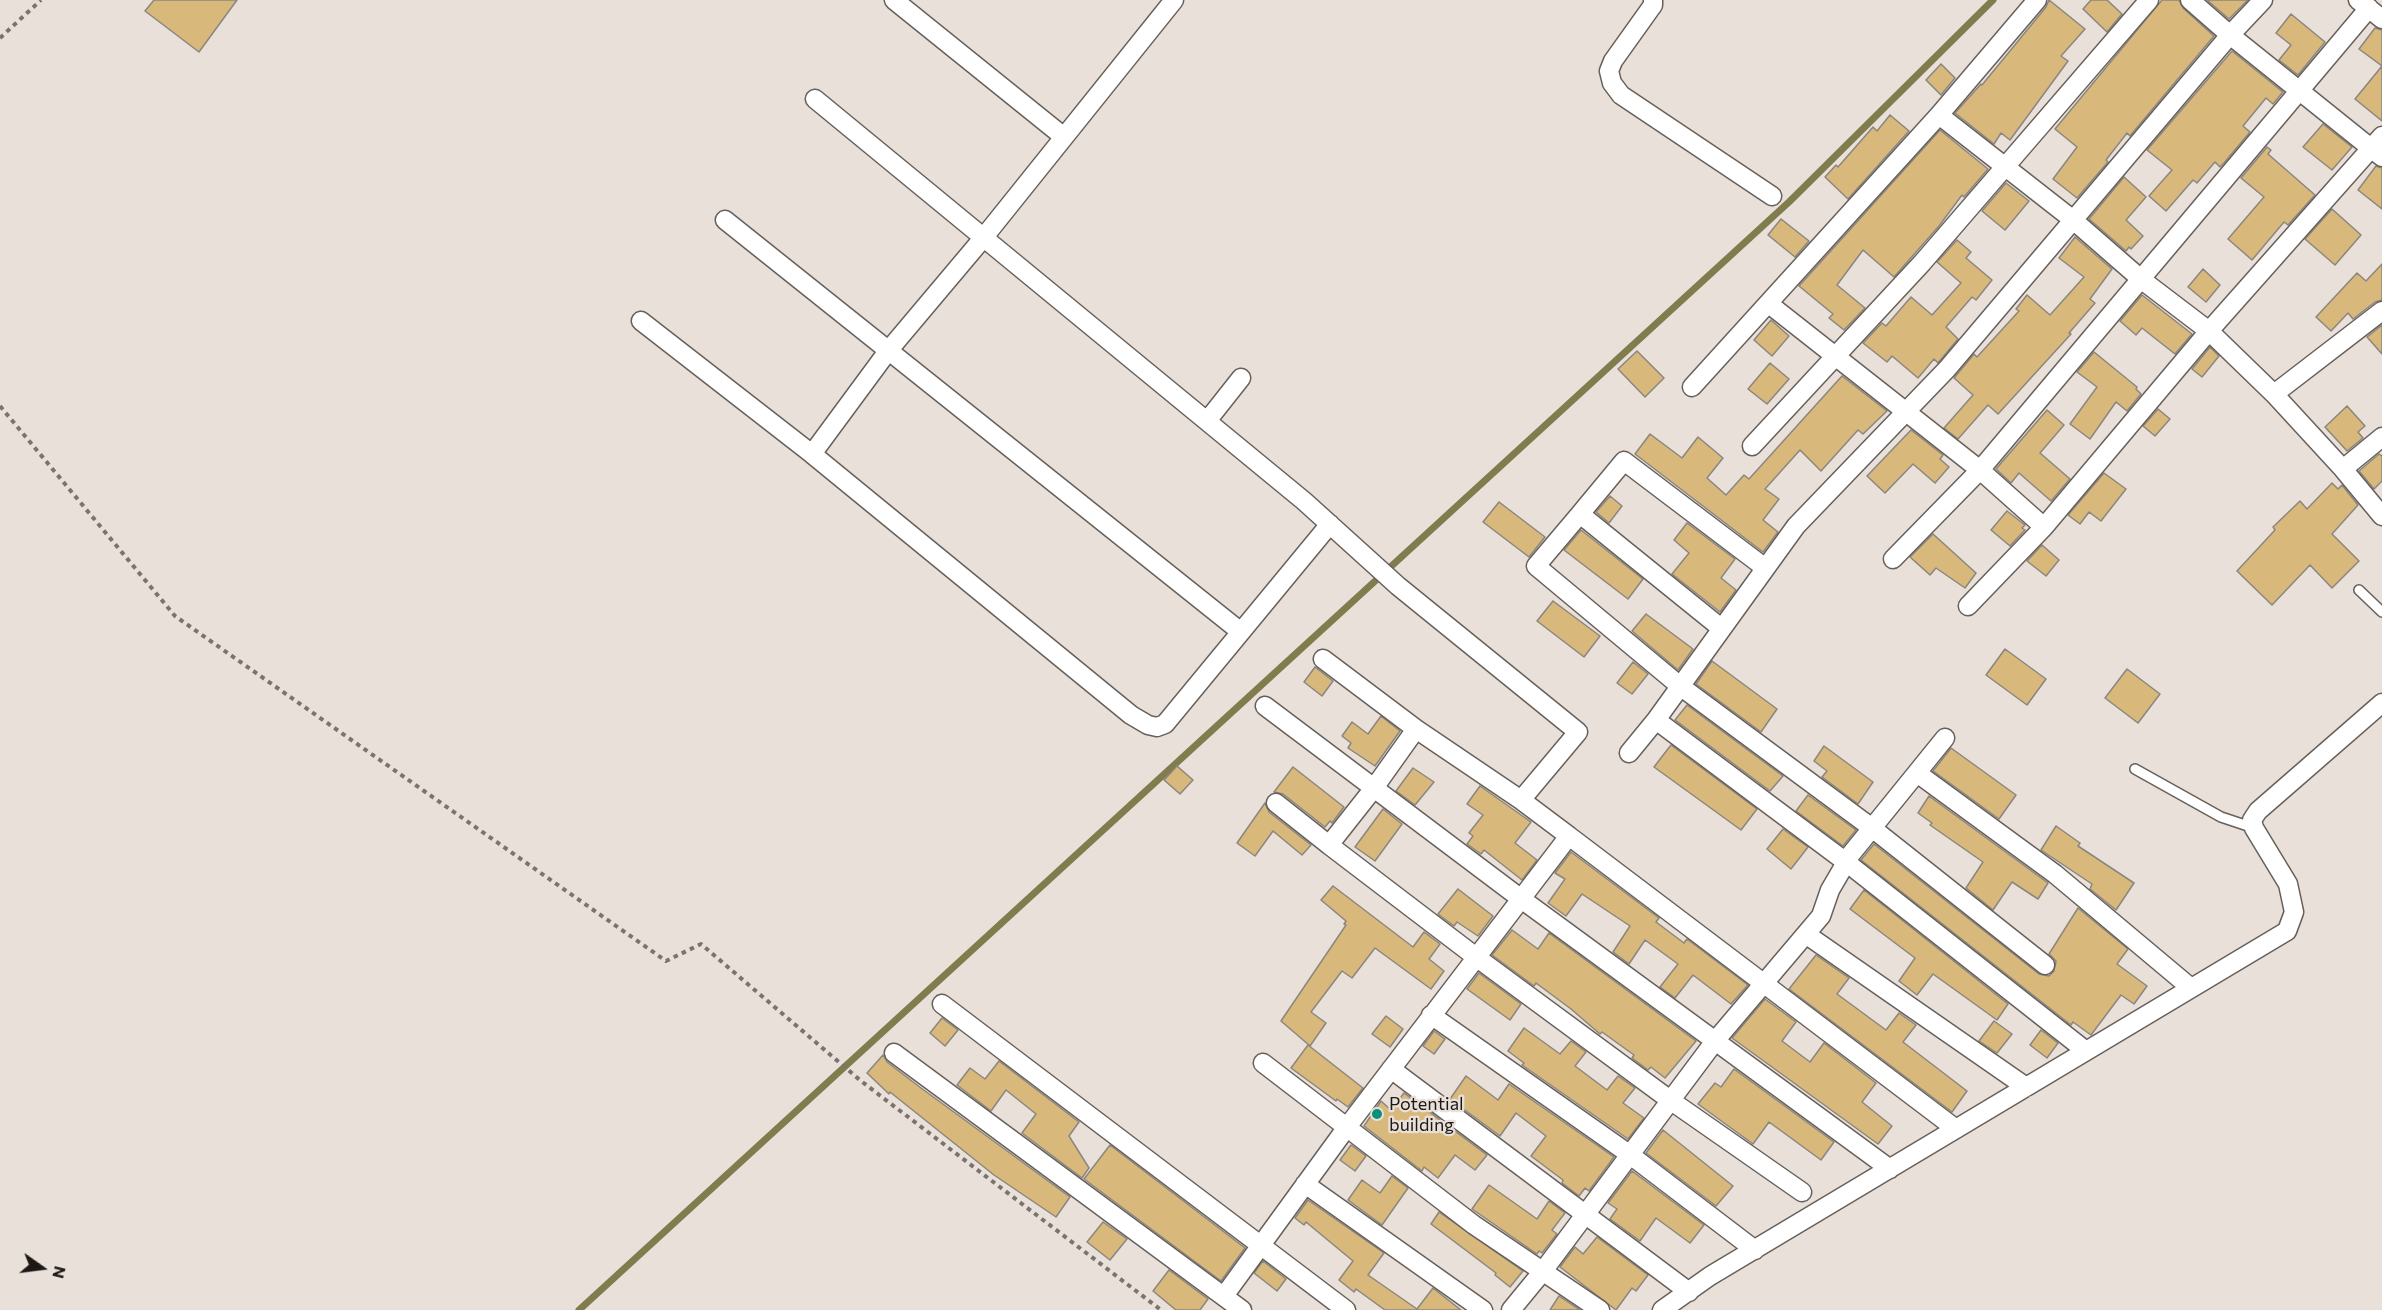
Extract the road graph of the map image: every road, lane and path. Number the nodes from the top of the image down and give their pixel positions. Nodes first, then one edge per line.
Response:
1 (41, 0) edge
2 (894, 0) edge
3 (1174, 0) edge
4 (1653, 0) edge
5 (2037, 0) edge
6 (2149, 0) edge
7 (2190, 0) edge
8 (2263, 0) edge
9 (2365, 5) edge
10 (2230, 35) junction
11 (0, 38) edge
12 (2299, 91) junction
13 (815, 99) dead end
14 (1939, 115) junction
15 (1064, 137) junction
16 (2379, 147) edge
17 (2005, 166) junction
18 (1773, 196) dead end
19 (2072, 219) junction
20 (725, 220) dead end
21 (984, 237) junction
22 (2142, 280) junction
23 (1769, 304) junction
24 (2382, 311) edge
25 (641, 321) dead end
26 (2209, 331) junction
27 (888, 351) junction
28 (1836, 358) junction
29 (1241, 378) dead end
30 (1692, 387) dead end
31 (2274, 394) junction
32 (0, 406) edge
33 (1905, 412) junction
34 (1207, 421) junction
35 (2382, 437) edge
36 (1752, 446) dead end
37 (812, 454) junction
38 (2343, 469) junction
39 (1980, 470) junction
40 (1580, 514) junction
41 (2382, 516) edge
42 (1330, 524) junction
43 (2044, 527) junction
44 (1893, 559) dead end
45 (1764, 567) junction
46 (2359, 590) dead end
47 (1968, 606) dead end
48 (2382, 612) edge
49 (1721, 628) junction
50 (1241, 633) junction
51 (1323, 659) dead end
52 (1680, 686) junction
53 (2382, 703) edge
54 (1265, 706) dead end
55 (1656, 720) junction
56 (1416, 729) junction
57 (1945, 738) dead end
58 (1629, 753) dead end
59 (2136, 769) dead end
60 (1917, 773) junction
61 (1374, 788) junction
62 (1521, 800) junction
63 (1276, 803) dead end
64 (1872, 828) junction
65 (2254, 828) junction
66 (1569, 836) junction
67 (1329, 845) junction
68 (1846, 862) junction
69 (1520, 898) junction
70 (1807, 935) junction
71 (1476, 957) junction
72 (2045, 965) dead end
73 (1764, 982) junction
74 (2191, 988) junction
75 (942, 1004) dead end
76 (1431, 1015) junction
77 (1715, 1041) junction
78 (2086, 1051) junction
79 (894, 1053) dead end
80 (1263, 1063) dead end
81 (1391, 1069) junction
82 (2026, 1087) junction
83 (1670, 1100) junction
84 (1347, 1127) junction
85 (1956, 1129) junction
86 (1629, 1154) junction
87 (1890, 1169) junction
88 (1305, 1184) junction
89 (1802, 1191) dead end
90 (1586, 1213) junction
91 (1260, 1245) junction
92 (1755, 1250) junction
93 (1543, 1271) junction
94 (1689, 1292) junction
95 (1224, 1296) junction
96 (1161, 1310) edge
97 (1242, 1310) edge
98 (1346, 1310) edge
99 (1483, 1310) edge
100 (1511, 1310) edge
101 (1600, 1310) edge
102 (1662, 1310) edge

1 - 11 path
2 - 15 street
3 - 15 street
4 - 18 street
5 - 14 street
6 - 17 street
7 - 10 street
8 - 10 street
9 - 12 street
10 - 12 street
10 - 19 street
12 - 16 street
12 - 22 street
13 - 21 street
14 - 17 street
14 - 23 street
15 - 21 street
16 - 26 street
17 - 19 street
17 - 28 street
19 - 22 street
19 - 33 street
20 - 27 street
21 - 27 street
21 - 34 street
22 - 26 street
22 - 39 street
23 - 28 street
23 - 30 street
24 - 31 street
25 - 37 street
26 - 31 street
26 - 43 street
27 - 37 street
27 - 50 street
28 - 33 street
28 - 36 street
29 - 34 street
31 - 38 street
32 - 96 path
33 - 39 street
33 - 45 street
34 - 42 street
35 - 38 street
37 - 50 street
38 - 41 street
39 - 43 street
39 - 44 street
40 - 45 street
40 - 49 street
40 - 52 street
42 - 50 street
42 - 62 street
43 - 47 street
45 - 49 street
46 - 48 lane
49 - 52 street
51 - 56 street
52 - 55 street
52 - 64 street
53 - 65 street
54 - 61 street
55 - 58 street
55 - 68 street
56 - 61 street
56 - 62 street
57 - 60 street
59 - 65 lane
60 - 64 street
60 - 74 street
61 - 67 street
61 - 69 street
62 - 66 street
63 - 67 street
64 - 68 street
64 - 72 street
65 - 74 street
66 - 69 street
66 - 73 street
67 - 71 street
68 - 70 street
68 - 78 street
69 - 71 street
69 - 77 street
70 - 73 street
70 - 82 street
71 - 76 street
71 - 83 street
73 - 77 street
73 - 85 street
74 - 78 street
75 - 91 street
76 - 81 street
76 - 86 street
77 - 83 street
77 - 87 street
78 - 82 street
79 - 95 street
80 - 84 street
81 - 84 street
81 - 90 street
82 - 85 street
83 - 86 street
83 - 89 street
84 - 88 street
84 - 93 street
85 - 87 street
86 - 90 street
86 - 92 street
87 - 92 street
88 - 91 street
88 - 99 street
90 - 93 street
90 - 94 street
91 - 95 street
91 - 98 street
92 - 94 street
93 - 100 street
93 - 101 street
94 - 102 street
95 - 97 street

